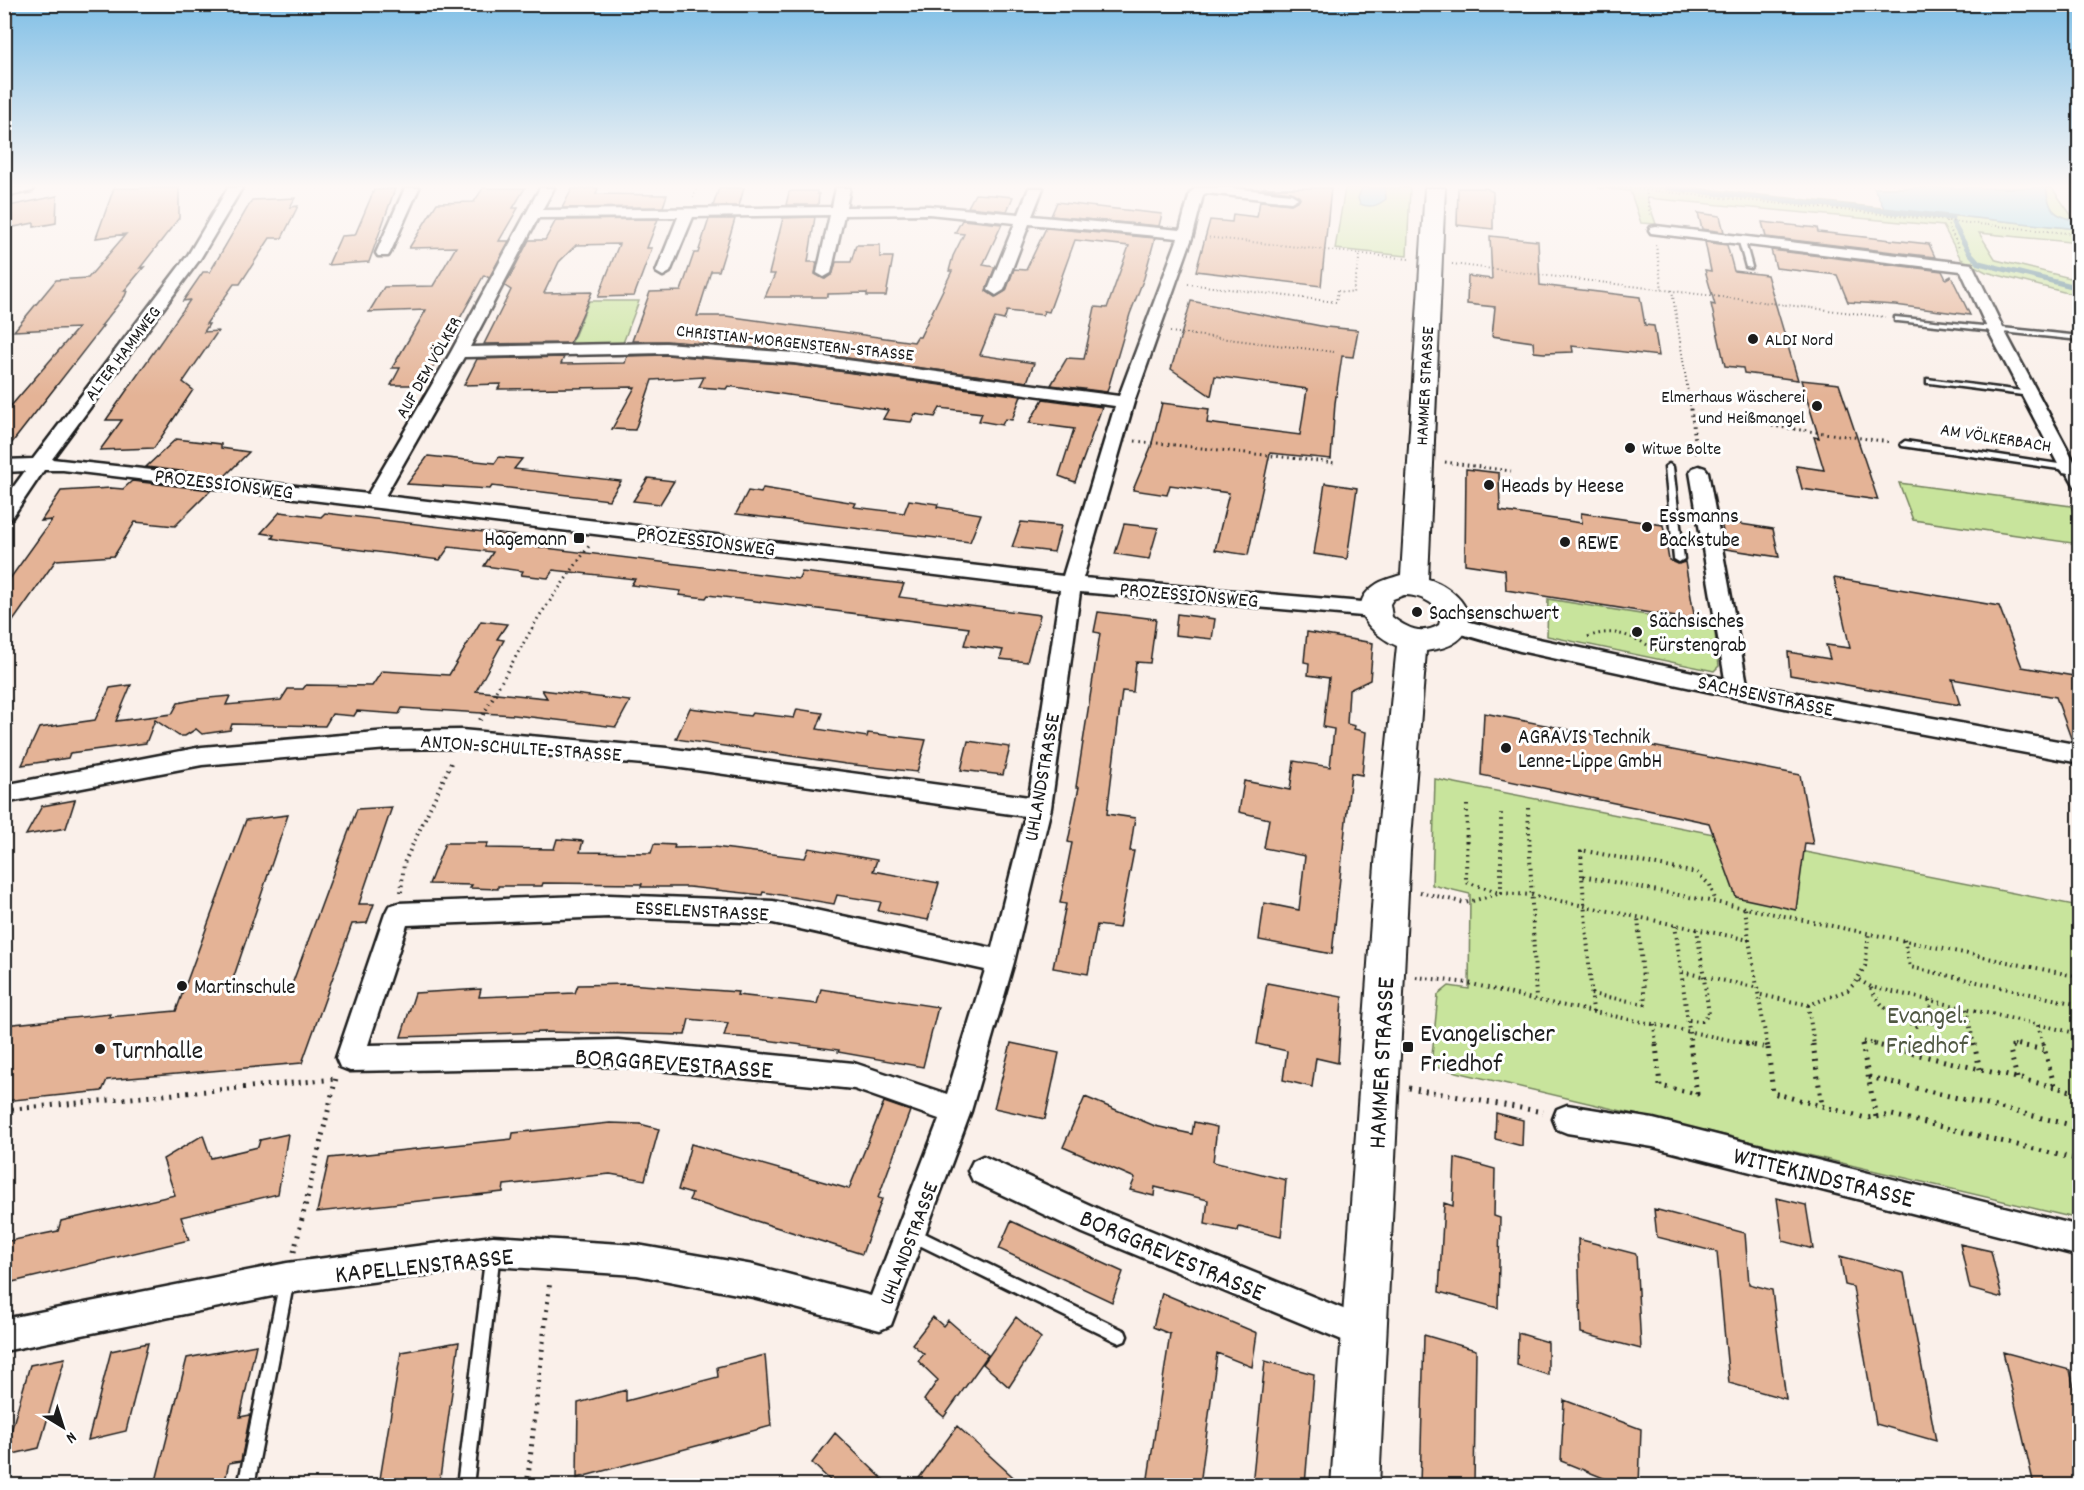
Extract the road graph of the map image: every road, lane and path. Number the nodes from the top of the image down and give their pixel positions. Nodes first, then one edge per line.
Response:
1 (194, 258) edge
2 (510, 258) edge
3 (669, 258) edge
4 (827, 258) edge
5 (1009, 258) edge
6 (1178, 258) edge
7 (1359, 258) edge
8 (1391, 258) edge
9 (1430, 258) edge
10 (1659, 258) edge
11 (1746, 258) edge
12 (1882, 258) edge
13 (1963, 258) edge
14 (1430, 262) junction
15 (1749, 267) dead end
16 (1967, 267) junction
17 (663, 272) dead end
18 (824, 273) dead end
19 (1169, 281) junction
20 (1662, 289) junction
21 (996, 290) dead end
22 (1672, 291) junction
23 (1898, 319) joint
24 (1151, 329) junction
25 (1996, 330) junction
26 (2079, 338) edge
27 (459, 352) junction
28 (1334, 352) dead end
29 (1930, 381) dead end
30 (2031, 394) junction
31 (1125, 402) junction
32 (1772, 426) dead end
33 (1157, 443) dead end
34 (1905, 444) joint
35 (1421, 459) junction
36 (1336, 463) dead end
37 (39, 464) junction
38 (4, 466) edge
39 (1669, 467) dead end
40 (2074, 469) edge
41 (1511, 471) dead end
42 (1699, 472) joint
43 (2079, 488) edge
44 (373, 500) junction
45 (4, 515) edge
46 (601, 528) junction
47 (1679, 559) dead end
48 (1071, 584) junction
49 (1414, 585) junction
50 (1374, 610) junction
51 (1455, 626) junction
52 (1412, 640) junction
53 (1737, 688) junction
54 (465, 739) junction
55 (2079, 754) edge
56 (4, 794) edge
57 (1467, 805) dead end
58 (1039, 808) junction
59 (1528, 808) dead end
60 (1501, 809) dead end
61 (1582, 876) junction
62 (1391, 886) junction
63 (1502, 893) junction
64 (1532, 895) junction
65 (1716, 902) junction
66 (1584, 906) junction
67 (1745, 908) junction
68 (398, 914) junction
69 (1638, 917) junction
70 (1675, 925) junction
71 (1697, 929) junction
72 (1869, 933) junction
73 (1749, 940) junction
74 (1904, 940) junction
75 (1001, 962) junction
76 (1682, 972) junction
77 (1386, 974) junction
78 (1703, 976) junction
79 (2079, 977) edge
80 (1859, 980) junction
81 (1871, 987) junction
82 (1760, 988) junction
83 (1591, 994) junction
84 (1761, 995) junction
85 (1536, 1000) junction
86 (1929, 1000) junction
87 (1808, 1005) junction
88 (2079, 1005) edge
89 (1966, 1009) junction
90 (1593, 1012) junction
91 (1689, 1020) junction
92 (1654, 1024) junction
93 (2038, 1025) junction
94 (1690, 1032) junction
95 (2079, 1034) edge
96 (1768, 1048) junction
97 (2044, 1050) junction
98 (343, 1069) junction
99 (1980, 1070) junction
100 (1869, 1077) junction
101 (2017, 1078) junction
102 (1379, 1083) junction
103 (2055, 1088) junction
104 (2079, 1093) edge
105 (1822, 1106) junction
106 (4, 1110) edge
107 (957, 1111) junction
108 (1876, 1117) junction
109 (1567, 1119) joint
110 (2079, 1127) edge
111 (2079, 1160) edge
112 (983, 1171) dead end
113 (912, 1233) junction
114 (2079, 1241) edge
115 (493, 1251) junction
116 (554, 1255) junction
117 (287, 1278) junction
118 (880, 1314) joint
119 (1364, 1333) junction
120 (4, 1335) edge
121 (1120, 1336) dead end
122 (246, 1485) edge
123 (465, 1485) edge
124 (527, 1485) edge
125 (1355, 1485) edge

1 - 37 street, ALTER HAMMWEG
2 - 27 street, AUF DEM VÖLKER
3 - 17 street
4 - 18 street
5 - 21 street
6 - 19 street, UHLANDSTRASSE
7 - 19 path
8 - 14 path
9 - 14 main road, HAMMER STRASSE
10 - 20 path
11 - 15 lane
12 - 16 street
13 - 16 path
14 - 20 path
14 - 35 main road, HAMMER STRASSE
16 - 25 street, AM VÖLKERBACH
19 - 24 street, UHLANDSTRASSE
20 - 22 path
22 - 23 path
22 - 42 path
23 - 25 lane
24 - 28 path
24 - 31 street, UHLANDSTRASSE
25 - 26 lane
25 - 30 street, AM VÖLKERBACH
27 - 31 street, CHRISTIAN-MORGENSTERN-STRASSE
27 - 44 street, AUF DEM VÖLKER
29 - 30 lane
30 - 40 street, AM VÖLKERBACH
31 - 48 street, UHLANDSTRASSE
32 - 34 path
33 - 36 path
34 - 40 lane, AM VÖLKERBACH
35 - 41 path
35 - 49 main road, HAMMER STRASSE
37 - 38 street, PROZESSIONSWEG
37 - 44 street, PROZESSIONSWEG
37 - 45 street, ALTER HAMMWEG
39 - 47 lane
40 - 43 lane
42 - 53 street
44 - 46 street, PROZESSIONSWEG
46 - 48 street, PROZESSIONSWEG
46 - 54 path
48 - 50 street, PROZESSIONSWEG
48 - 58 street, UHLANDSTRASSE
49 - 50 main road
49 - 51 main road
50 - 52 main road
51 - 52 main road
51 - 53 street, SACHSENSTRASSE
52 - 62 main road, HAMMER STRASSE
53 - 55 street, SACHSENSTRASSE
54 - 56 street, ANTON-SCHULTE-STRASSE
54 - 58 street, ANTON-SCHULTE-STRASSE
54 - 68 path
57 - 63 path
58 - 75 street, UHLANDSTRASSE
59 - 64 path
60 - 63 path
61 - 65 path
61 - 65 path
61 - 66 path
62 - 63 path
62 - 77 main road, HAMMER STRASSE
63 - 64 path
64 - 66 path
64 - 85 path
65 - 67 path
66 - 69 path
66 - 83 path
67 - 72 path
67 - 73 path
68 - 75 street, ESSELENSTRASSE
68 - 98 street
69 - 70 path
69 - 83 path
70 - 71 path
70 - 76 path
71 - 73 path
71 - 78 path
72 - 74 path
72 - 80 path
73 - 82 path
74 - 79 path
74 - 88 path
75 - 107 street, UHLANDSTRASSE
76 - 78 path
76 - 91 path
77 - 85 path
77 - 102 main road, HAMMER STRASSE
78 - 82 path
78 - 91 path
80 - 81 path
80 - 87 path
81 - 86 path
81 - 86 path
82 - 84 path
83 - 90 path
84 - 87 path
84 - 96 path
85 - 90 path
86 - 89 path
87 - 105 path
89 - 93 path
89 - 99 path
90 - 92 path
91 - 94 path
92 - 94 path
92 - 94 path
93 - 95 path
93 - 97 path
94 - 96 path
96 - 105 path
97 - 101 path
97 - 103 path
98 - 106 path
98 - 107 street, BORGGREVESTRASSE
98 - 117 path
99 - 100 path
99 - 101 path
100 - 108 path
100 - 110 path
101 - 103 path
102 - 109 path
102 - 119 main road, HAMMER STRASSE
103 - 104 path
105 - 108 path
107 - 113 street, UHLANDSTRASSE
108 - 111 path
109 - 114 street, WITTEKINDSTRASSE
112 - 119 street, BORGGREVESTRASSE
113 - 118 street, UHLANDSTRASSE
113 - 121 lane
115 - 116 street, KAPELLENSTRASSE
115 - 117 street, KAPELLENSTRASSE
115 - 123 lane
116 - 118 street, KAPELLENSTRASSE
116 - 124 path
117 - 120 street, KAPELLENSTRASSE
117 - 122 lane
119 - 125 main road, HAMMER STRASSE

